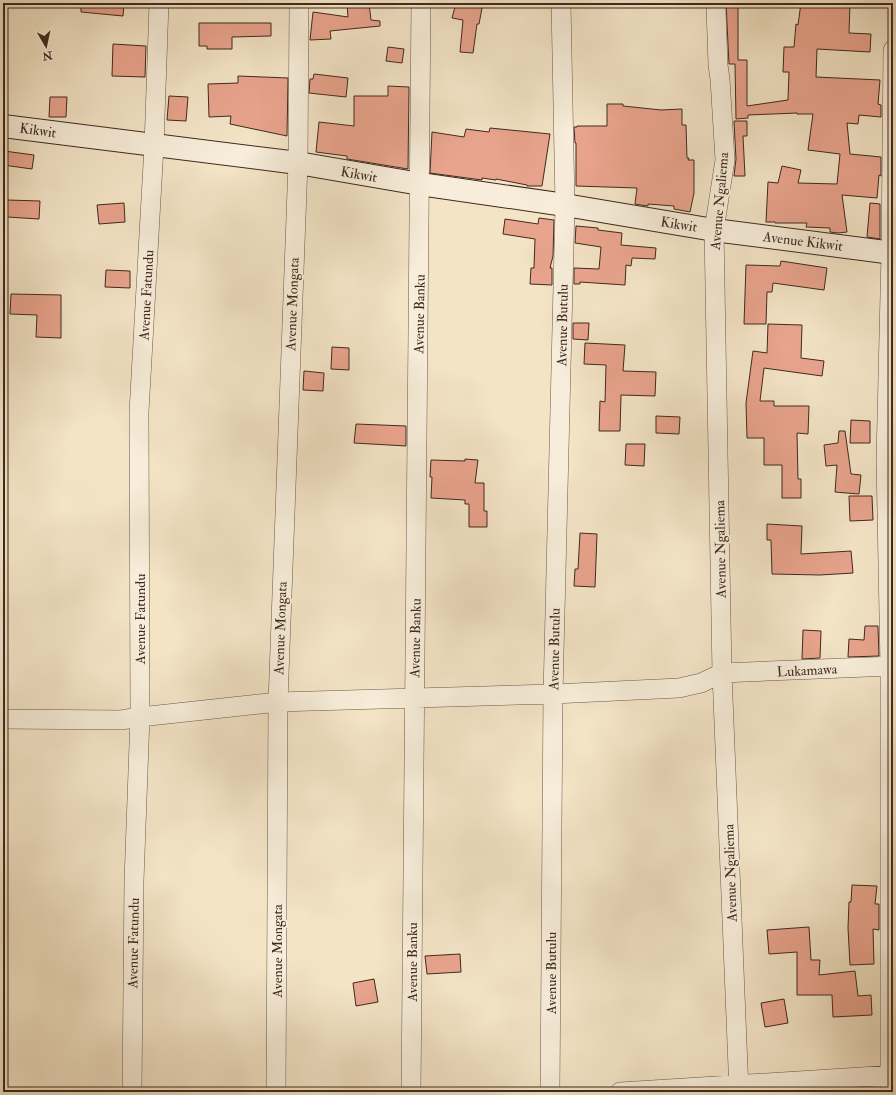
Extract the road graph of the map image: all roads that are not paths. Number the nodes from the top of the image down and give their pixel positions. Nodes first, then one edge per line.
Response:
1 (159, 3) edge
2 (299, 3) edge
3 (421, 3) edge
4 (561, 3) edge
5 (716, 7) dead end
6 (893, 50) edge
7 (3, 126) edge
8 (154, 146) junction
9 (298, 163) junction
10 (420, 184) junction
11 (564, 205) junction
12 (714, 230) junction
13 (892, 253) edge
14 (892, 666) edge
15 (722, 674) junction
16 (553, 694) junction
17 (414, 698) junction
18 (278, 702) junction
19 (140, 717) junction
20 (3, 719) edge
21 (891, 1081) edge
22 (739, 1088) edge
23 (696, 1090) edge
24 (132, 1092) edge
25 (276, 1092) edge
26 (411, 1092) edge
27 (550, 1092) edge
28 (620, 1092) edge

1 - 8 street, Avenue Fatundu
2 - 9 street, Avenue Mongata
3 - 10 street, Avenue Banku
4 - 11 street, Avenue Butulu
5 - 12 street, Avenue Ngaliema
6 - 13 street
7 - 8 main road, Kikwit
8 - 9 main road, Kikwit
8 - 19 street, Avenue Fatundu
9 - 10 main road, Kikwit
9 - 18 street, Avenue Mongata
10 - 11 main road, Kikwit
10 - 17 street, Avenue Banku
11 - 12 main road, Kikwit
11 - 16 street, Avenue Butulu
12 - 13 main road, Avenue Kikwit
12 - 15 street, Avenue Ngaliema
13 - 14 street
14 - 15 street, Lukamawa
14 - 21 street
15 - 16 street
15 - 22 street, Avenue Ngaliema
16 - 17 street
16 - 27 street, Avenue Butulu
17 - 18 street
17 - 26 street, Avenue Banku
18 - 19 street
18 - 25 street, Avenue Mongata
19 - 20 street
19 - 24 street, Avenue Fatundu
21 - 22 street
22 - 23 street
23 - 28 street

